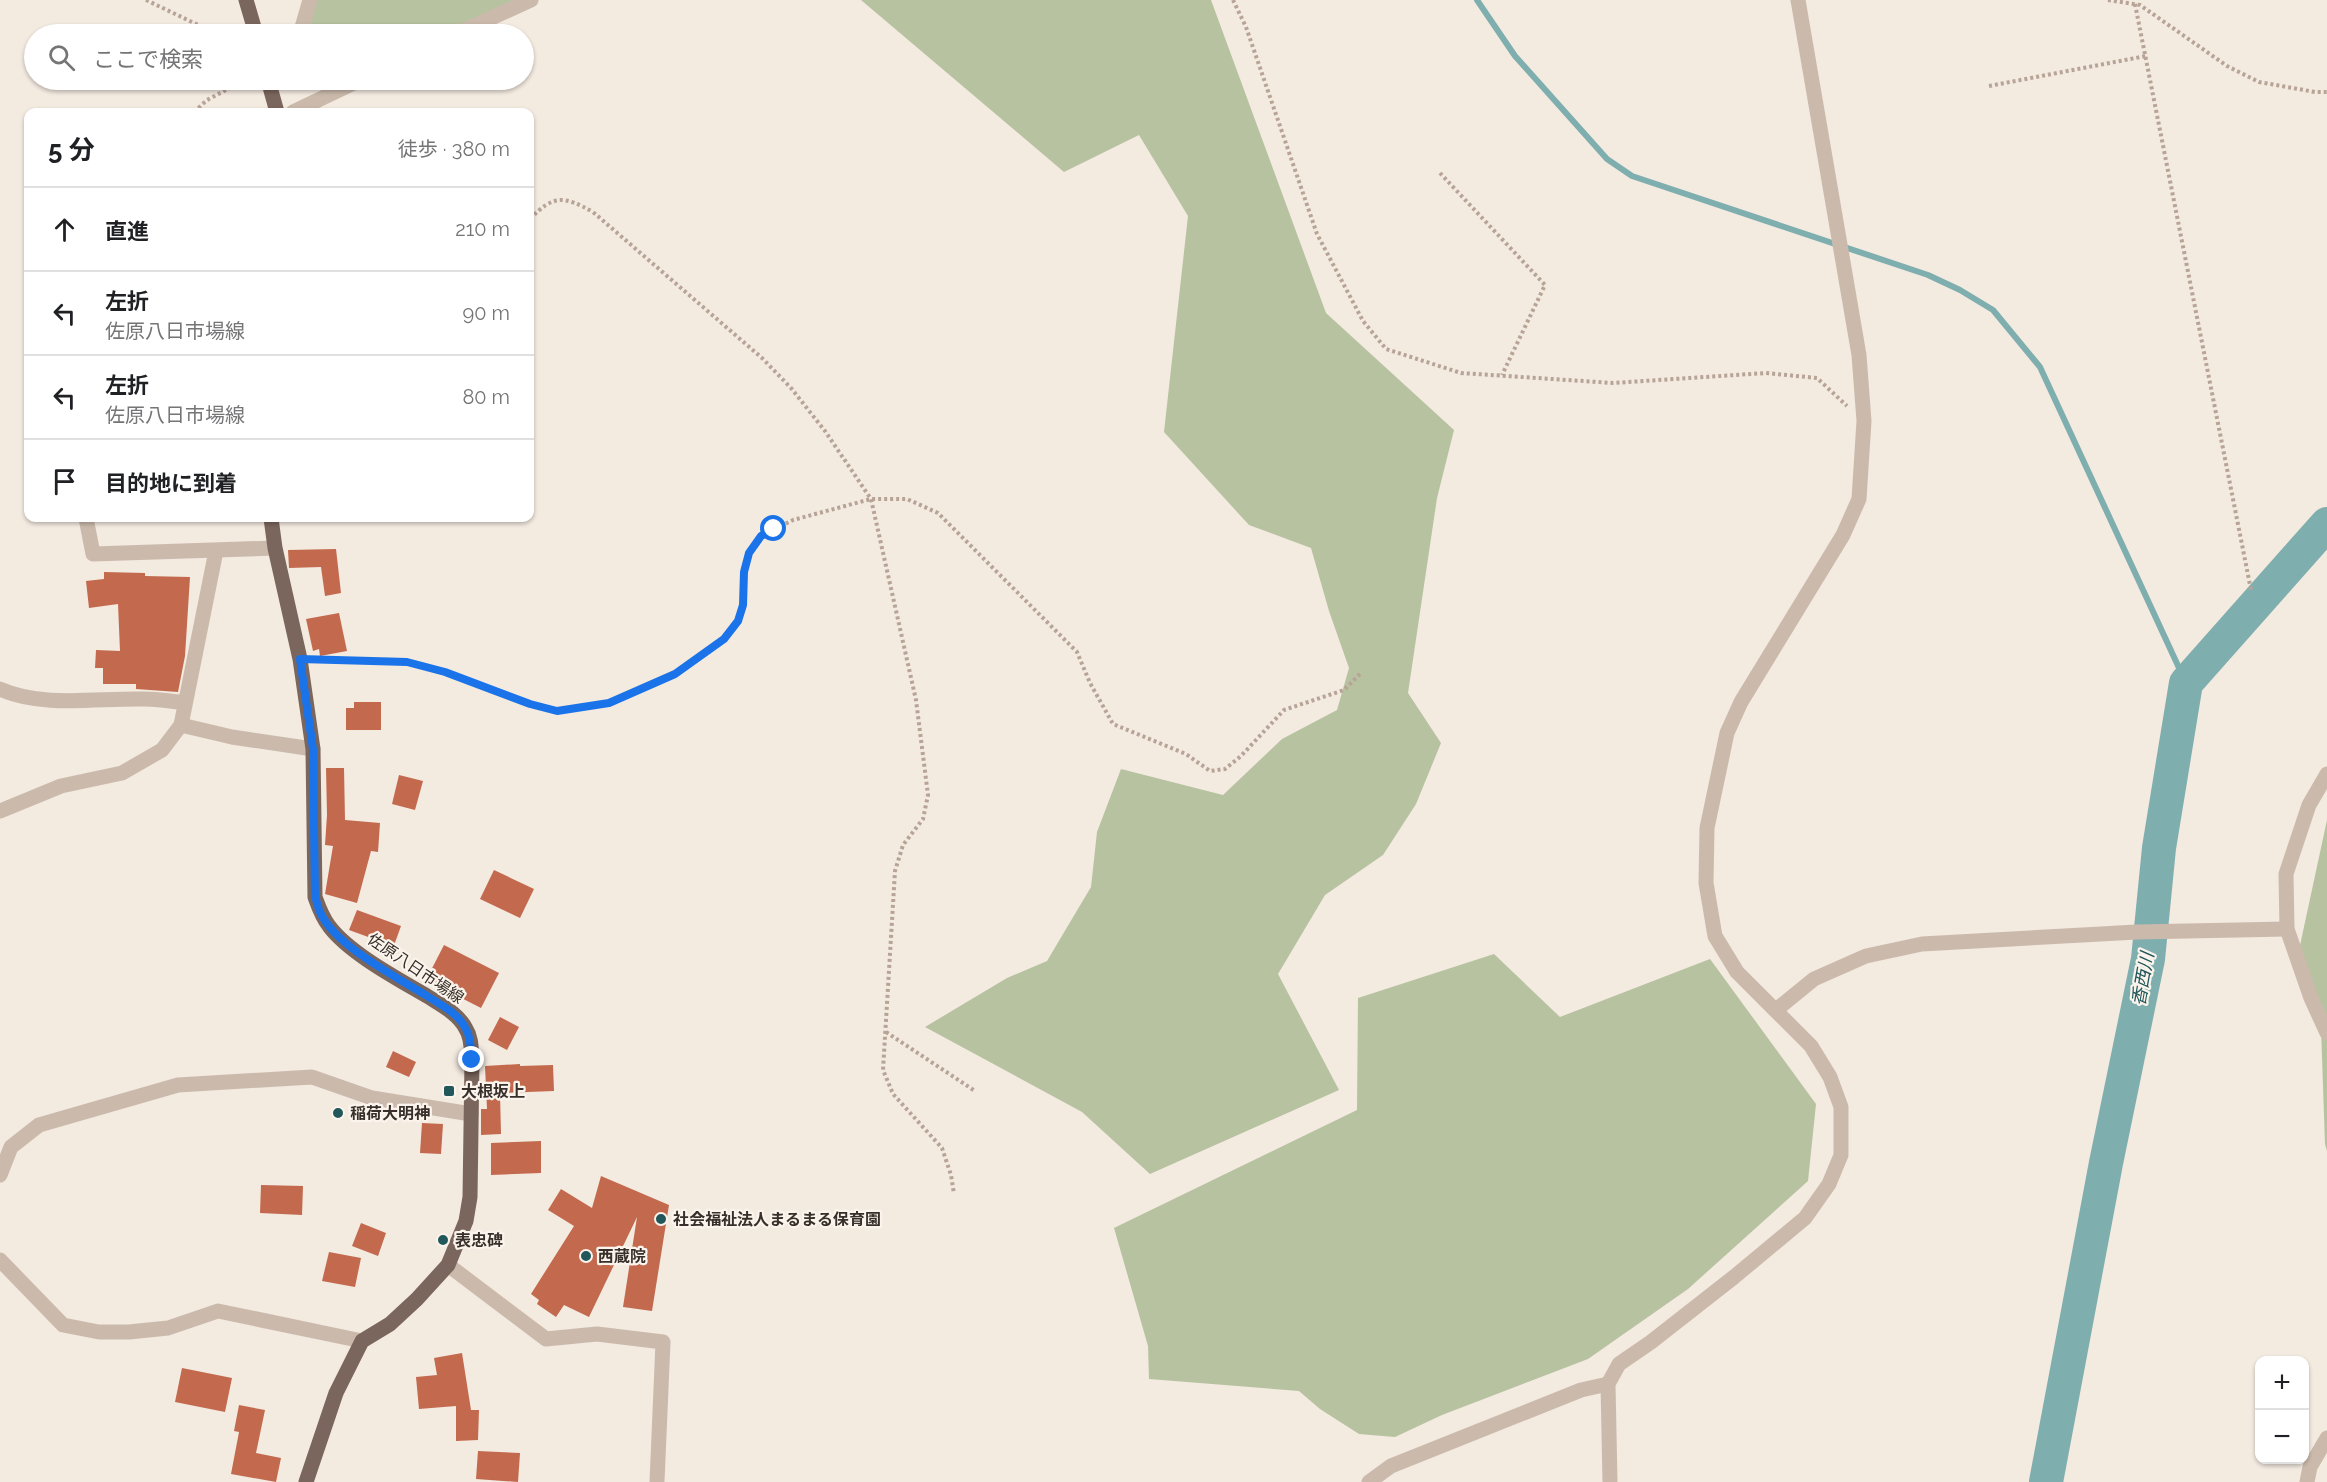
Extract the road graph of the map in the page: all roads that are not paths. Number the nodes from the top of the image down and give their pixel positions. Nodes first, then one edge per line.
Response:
1 (246, 0) edge
2 (310, 0) edge
3 (531, 0) edge
4 (1798, 0) edge
5 (253, 24) edge
6 (303, 24) edge
7 (478, 24) edge
8 (271, 90) edge
9 (339, 90) edge
10 (276, 108) edge
11 (301, 108) edge
12 (87, 522) edge
13 (272, 522) edge
14 (275, 548) junction
15 (216, 551) junction
16 (0, 689) edge
17 (185, 703) junction
18 (181, 724) junction
19 (313, 749) junction
20 (2327, 774) edge
21 (0, 811) edge
22 (2287, 929) junction
23 (1776, 1010) junction
24 (2327, 1033) edge
25 (471, 1114) junction
26 (0, 1176) edge
27 (0, 1260) edge
28 (448, 1265) junction
29 (362, 1341) junction
30 (1608, 1384) junction
31 (2327, 1438) edge
32 (306, 1482) edge
33 (657, 1482) edge
34 (1369, 1482) edge
35 (1610, 1482) edge
36 (2307, 1482) edge

1 - 5 main road
2 - 6 street
3 - 7 street
4 - 23 street
8 - 10 main road
9 - 11 street
12 - 15 street
13 - 14 main road, 佐原八日市場線
14 - 15 street
14 - 19 main road, 佐原八日市場線
15 - 17 street
16 - 17 street
17 - 18 street
18 - 19 street
18 - 21 street
19 - 25 main road, 佐原八日市場線
20 - 22 street
22 - 23 street
22 - 24 street
23 - 30 street
25 - 26 street
25 - 28 main road, 佐原八日市場線
27 - 29 street
28 - 29 main road, 佐原八日市場線
28 - 33 street
29 - 32 main road
30 - 34 street
30 - 35 street
31 - 36 street

